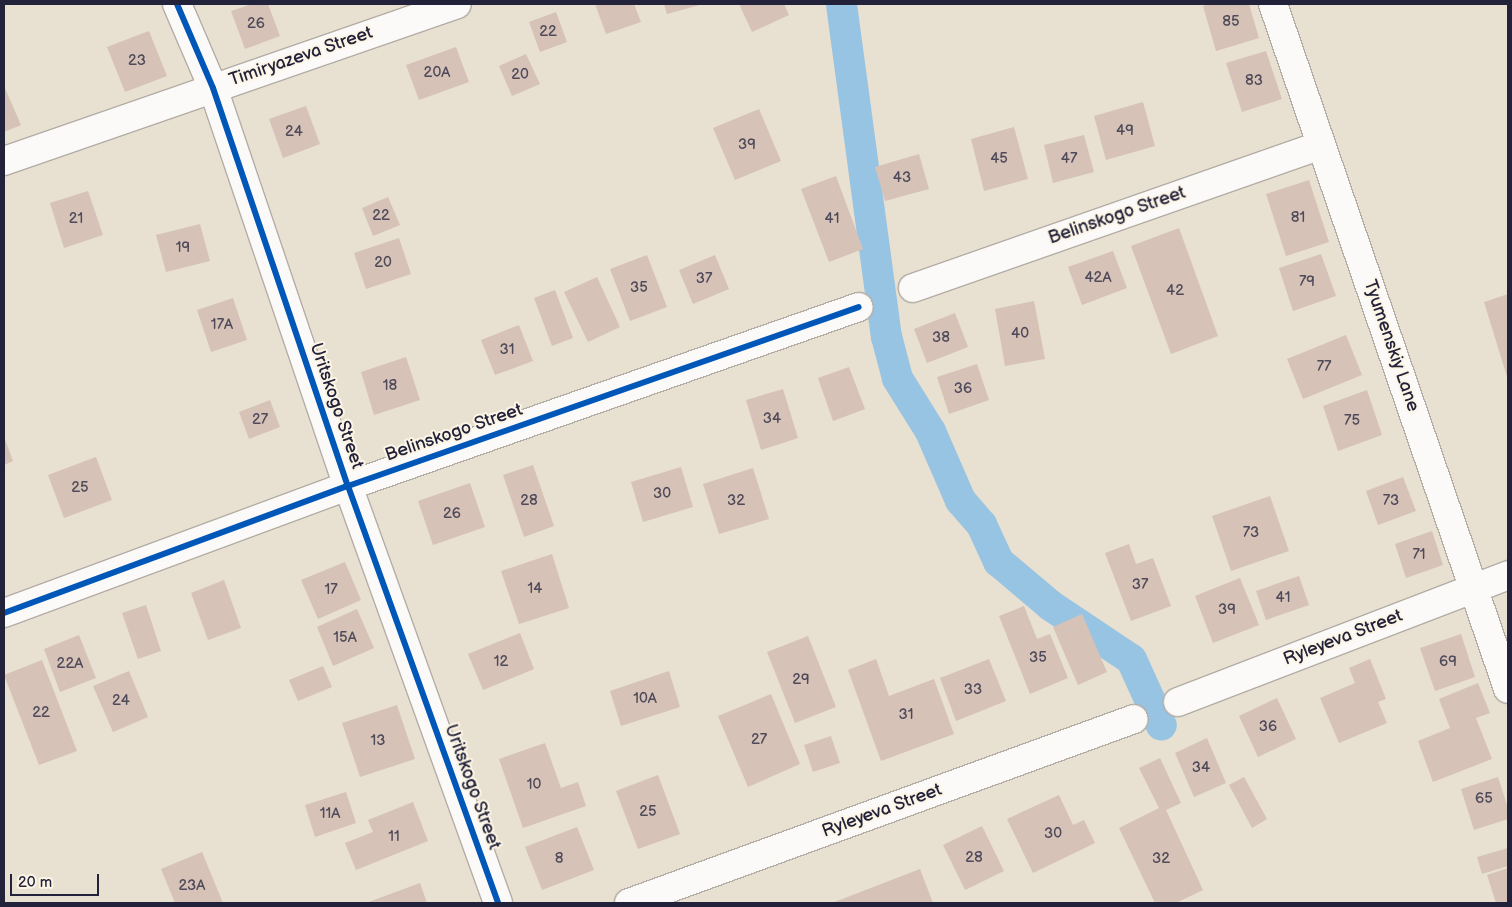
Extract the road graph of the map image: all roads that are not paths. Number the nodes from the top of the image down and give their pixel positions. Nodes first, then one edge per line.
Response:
1 (177, 4) edge
2 (457, 4) edge
3 (1273, 4) edge
4 (213, 88) junction
5 (1321, 145) junction
6 (4, 161) edge
7 (913, 288) dead end
8 (859, 307) dead end
9 (348, 486) junction
10 (1508, 575) edge
11 (1474, 587) junction
12 (4, 613) edge
13 (1508, 689) edge
14 (1178, 702) dead end
15 (1134, 719) dead end
16 (498, 903) edge
17 (629, 903) edge

1 - 4 street, Uritskogo Street
2 - 4 street, Timiryazeva Street
3 - 5 street, Tyumenskiy Lane
4 - 6 street, Timiryazeva Street
4 - 9 street, Uritskogo Street
5 - 7 street, Belinskogo Street
5 - 11 street, Tyumenskiy Lane
8 - 9 street, Belinskogo Street
9 - 12 street, Belinskogo Street
9 - 16 street, Uritskogo Street
10 - 11 street, Ryleyeva Street
11 - 13 street, Tyumenskiy Lane
11 - 14 street, Ryleyeva Street
15 - 17 street, Ryleyeva Street

